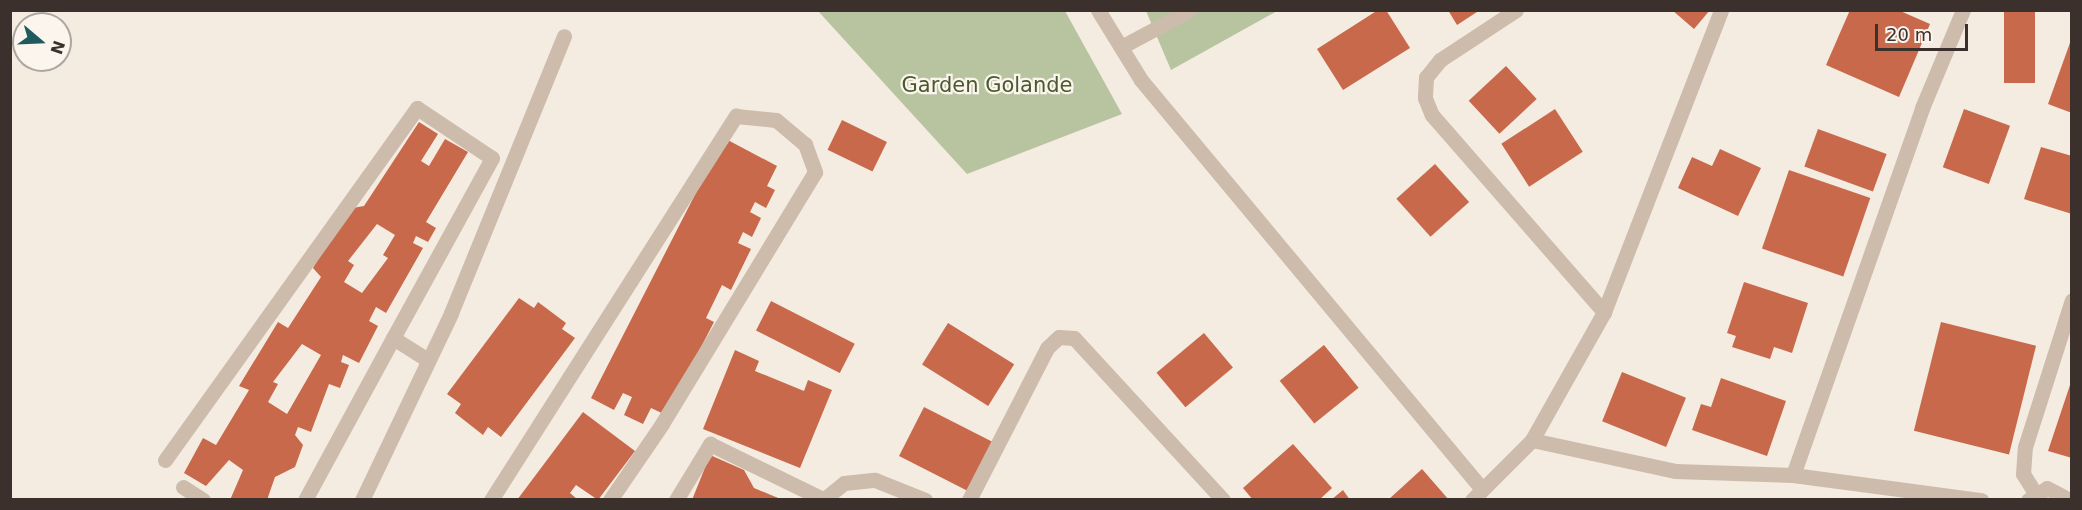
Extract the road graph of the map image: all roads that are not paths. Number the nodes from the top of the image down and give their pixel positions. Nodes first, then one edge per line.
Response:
1 (1098, 10) edge
2 (1190, 10) edge
3 (1516, 10) edge
4 (1720, 10) edge
5 (1963, 10) edge
6 (564, 36) dead end
7 (1121, 47) junction
8 (2072, 300) edge
9 (1604, 312) junction
10 (393, 338) junction
11 (428, 360) junction
12 (1532, 440) junction
13 (165, 460) dead end
14 (1793, 475) junction
15 (183, 487) dead end
16 (1477, 494) edge
17 (2031, 496) edge
18 (823, 499) edge
19 (203, 500) edge
20 (305, 500) edge
21 (362, 500) edge
22 (491, 500) edge
23 (610, 500) edge
24 (676, 500) edge
25 (925, 500) edge
26 (969, 500) edge
27 (1223, 500) edge
28 (1981, 500) edge
29 (2070, 500) edge

1 - 7 street
2 - 7 street
3 - 9 street
4 - 9 street
5 - 14 street
6 - 11 street
7 - 16 street
8 - 17 street
9 - 12 street
10 - 11 street
10 - 13 street
10 - 20 street
11 - 21 street
12 - 14 street
12 - 16 street
14 - 28 street
15 - 19 street
17 - 29 street
18 - 24 street
18 - 25 street
22 - 23 street
26 - 27 street

